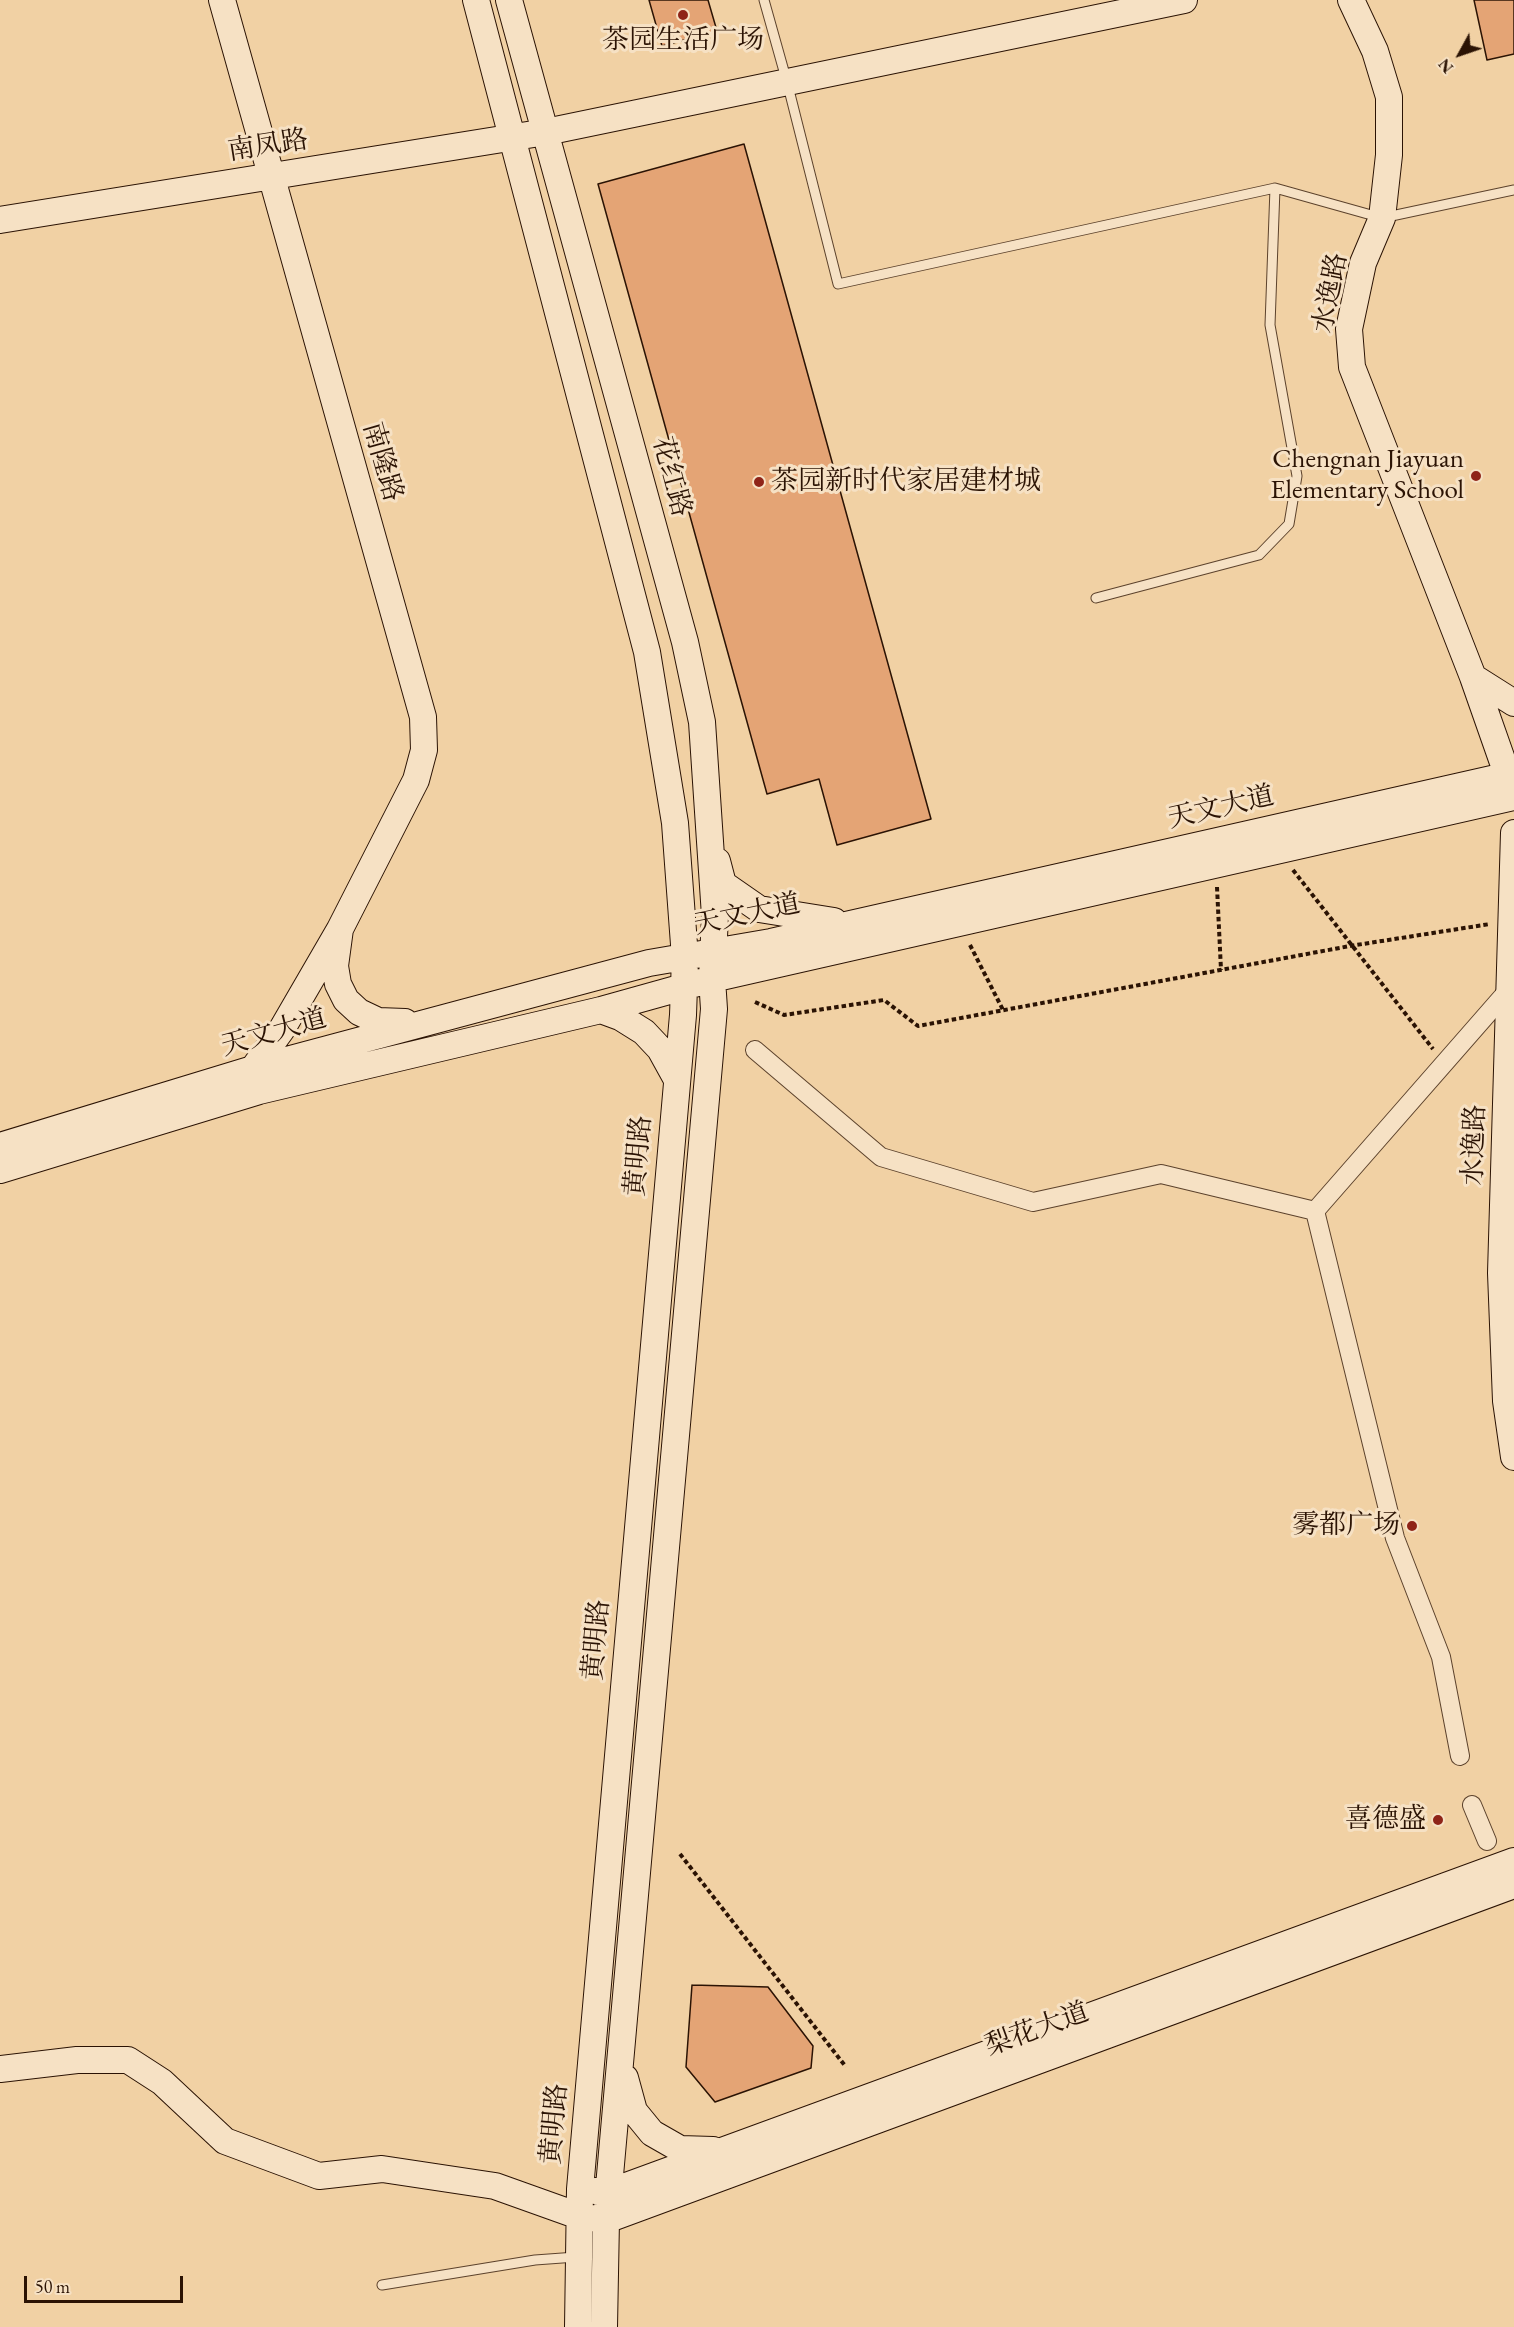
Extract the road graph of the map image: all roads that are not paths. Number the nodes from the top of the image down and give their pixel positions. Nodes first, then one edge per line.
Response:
1 (222, 0) edge
2 (476, 0) edge
3 (509, 0) edge
4 (764, 0) edge
5 (1184, 0) edge
6 (1351, 0) edge
7 (787, 82) junction
8 (546, 132) junction
9 (514, 136) junction
10 (270, 176) junction
11 (1275, 188) junction
12 (1514, 190) edge
13 (1382, 218) junction
14 (0, 220) edge
15 (1096, 598) dead end
16 (685, 642) junction
17 (647, 652) junction
18 (1473, 677) junction
19 (1514, 702) edge
20 (1512, 785) edge
21 (1514, 833) edge
22 (712, 842) junction
23 (1513, 920) edge
24 (846, 923) junction
25 (340, 929) junction
26 (713, 954) junction
27 (685, 958) junction
28 (712, 979) junction
29 (683, 986) junction
30 (1512, 987) edge
31 (601, 1010) junction
32 (423, 1023) junction
33 (755, 1050) dead end
34 (253, 1069) junction
35 (676, 1078) junction
36 (0, 1146) edge
37 (0, 1170) edge
38 (1315, 1211) junction
39 (1514, 1457) edge
40 (1461, 1756) dead end
41 (1472, 1805) dead end
42 (1487, 1841) dead end
43 (1514, 1861) edge
44 (1514, 1886) edge
45 (621, 2059) junction
46 (0, 2069) edge
47 (725, 2150) junction
48 (580, 2189) junction
49 (610, 2192) junction
50 (579, 2216) junction
51 (606, 2220) junction
52 (579, 2257) junction
53 (382, 2285) dead end
54 (578, 2327) edge
55 (604, 2327) edge

1 - 10 main road, 南隆路
2 - 9 main road
3 - 8 main road, 花红路
4 - 7 lane
5 - 7 main road, 南凤路
6 - 13 main road, 水逸路
7 - 8 main road, 南凤路
7 - 11 lane
8 - 9 main road, 南凤路
8 - 16 main road, 花红路
9 - 10 main road, 南凤路
9 - 17 main road
10 - 14 main road, 南凤路
10 - 25 main road, 南隆路
11 - 13 lane
11 - 15 lane
12 - 13 lane
13 - 18 main road, 水逸路
16 - 17 main road
16 - 22 main road, 花红路
17 - 27 main road
18 - 19 main road
18 - 20 main road, 水逸路
20 - 24 main road, 天文大道
20 - 28 main road, 天文大道
21 - 23 main road, 水逸路
22 - 24 main road
22 - 26 main road, 花红路
23 - 30 main road, 水逸路
24 - 26 main road, 天文大道
25 - 32 main road
25 - 34 main road, 南隆路
26 - 27 main road, 天文大道
26 - 28 main road, 花红路
27 - 29 main road, 黄明路
27 - 32 main road, 天文大道
28 - 29 main road, 天文大道
28 - 45 main road
29 - 31 main road, 天文大道
29 - 35 main road, 黄明路
30 - 38 street
30 - 39 main road, 水逸路
31 - 35 main road
31 - 37 main road, 天文大道
32 - 34 main road, 天文大道
33 - 38 street
34 - 36 main road, 天文大道
35 - 48 main road, 黄明路
38 - 40 street
41 - 42 street
43 - 47 main road, 梨花大道
44 - 51 main road, 梨花大道
45 - 47 main road
45 - 49 main road
46 - 50 main road, 梨花大道
47 - 49 main road, 梨花大道
48 - 49 main road, 梨花大道
48 - 50 main road, 黄明路
49 - 51 main road
50 - 51 main road, 梨花大道
50 - 52 main road, 黄明路
51 - 55 main road
52 - 53 lane
52 - 54 main road, 黄明路

